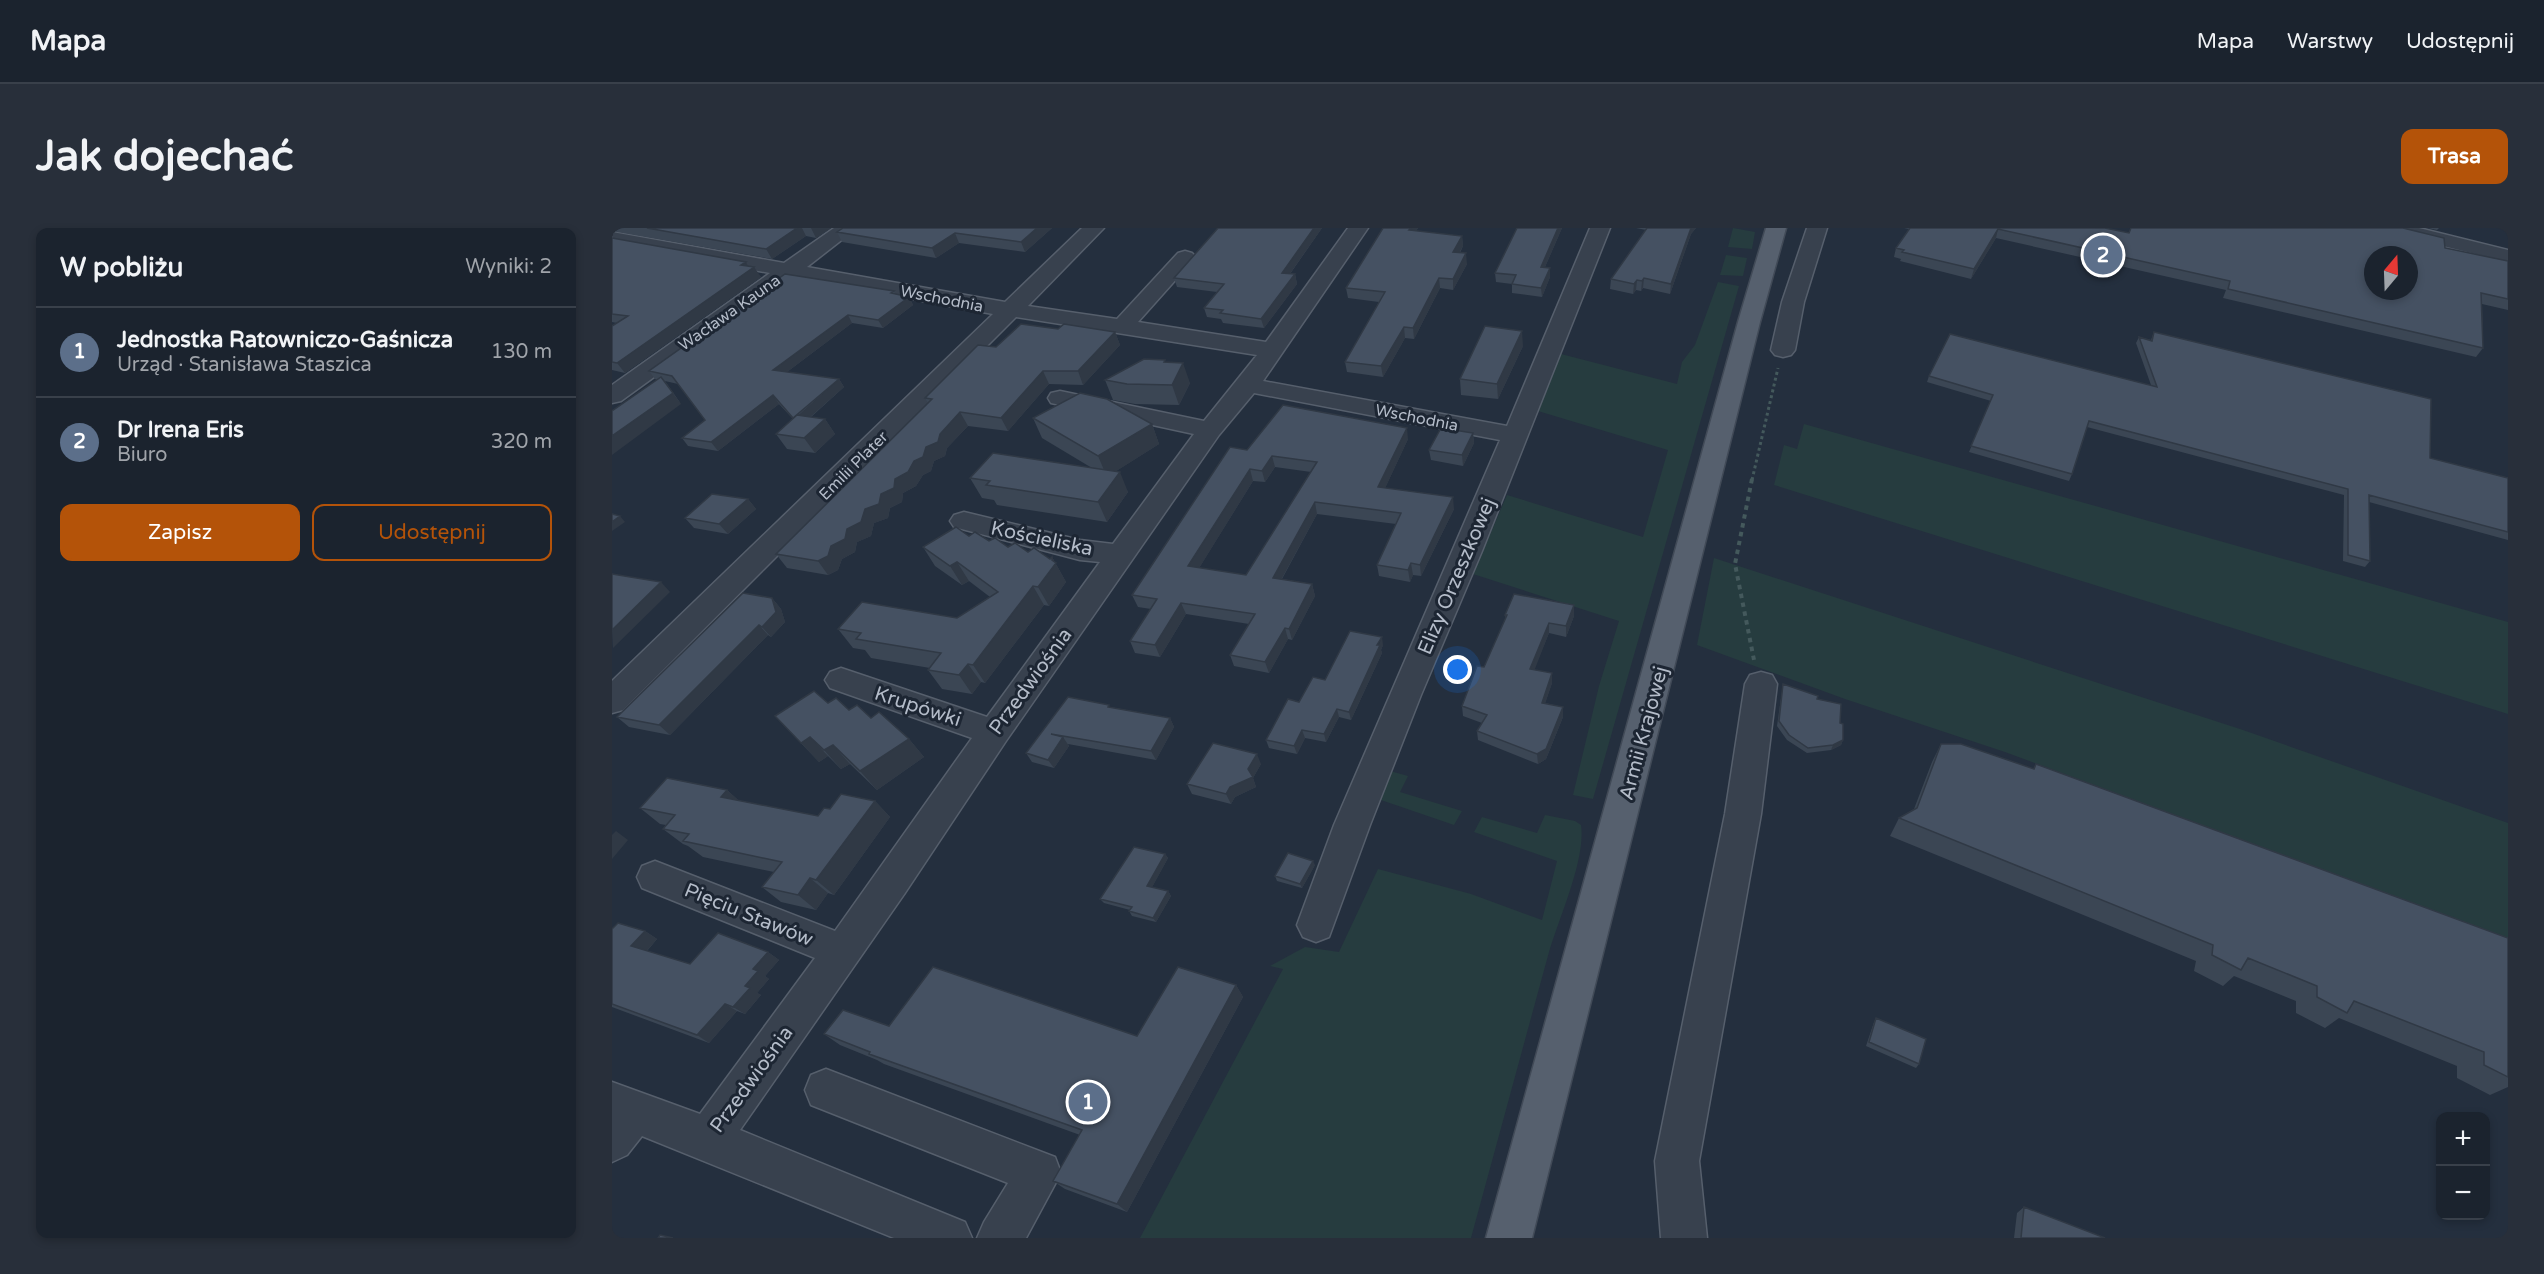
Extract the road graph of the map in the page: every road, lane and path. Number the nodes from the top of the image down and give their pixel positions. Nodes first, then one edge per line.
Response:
1 (847, 228) edge
2 (1094, 228) edge
3 (1358, 228) edge
4 (1600, 228) edge
5 (1776, 228) edge
6 (1817, 228) edge
7 (2394, 228) edge
8 (612, 238) edge
9 (2508, 256) edge
10 (1185, 257) dead end
11 (791, 269) junction
12 (1010, 310) junction
13 (1122, 327) junction
14 (1273, 350) junction
15 (1783, 350) joint
16 (1248, 385) junction
17 (612, 396) edge
18 (1060, 398) dead end
19 (1210, 430) junction
20 (1514, 435) junction
21 (964, 521) dead end
22 (1120, 555) junction
23 (841, 680) dead end
24 (1761, 684) joint
25 (612, 702) edge
26 (994, 732) junction
27 (655, 877) dead end
28 (1316, 925) dead end
29 (842, 951) junction
30 (826, 1090) dead end
31 (619, 1118) edge
32 (708, 1139) junction
33 (949, 1238) edge
34 (1000, 1238) edge
35 (1509, 1238) edge
36 (1684, 1238) edge

1 - 11 street, Wacława Kauna
2 - 12 street, Emilii Plater
3 - 14 street, Przedwiośnia
4 - 20 street, Elizy Orzeszkowej
5 - 35 main road, Armii Krajowej
6 - 15 street
7 - 9 street
8 - 11 street, Wschodnia
10 - 13 street
11 - 12 street, Wschodnia
11 - 17 street, Wacława Kauna
12 - 13 street, Wschodnia
12 - 25 street, Emilii Plater
13 - 14 street, Wschodnia
14 - 16 street, Przedwiośnia
15 - 24 path
16 - 19 street, Przedwiośnia
16 - 20 street, Wschodnia
18 - 19 street
19 - 22 street, Przedwiośnia
20 - 28 street, Elizy Orzeszkowej
21 - 22 street, Kościeliska
22 - 26 street, Przedwiośnia
23 - 26 street, Krupówki
24 - 36 street
26 - 29 street, Przedwiośnia
27 - 29 street, Pięciu Stawów
29 - 32 street, Przedwiośnia
30 - 34 street
31 - 32 street
32 - 33 street

